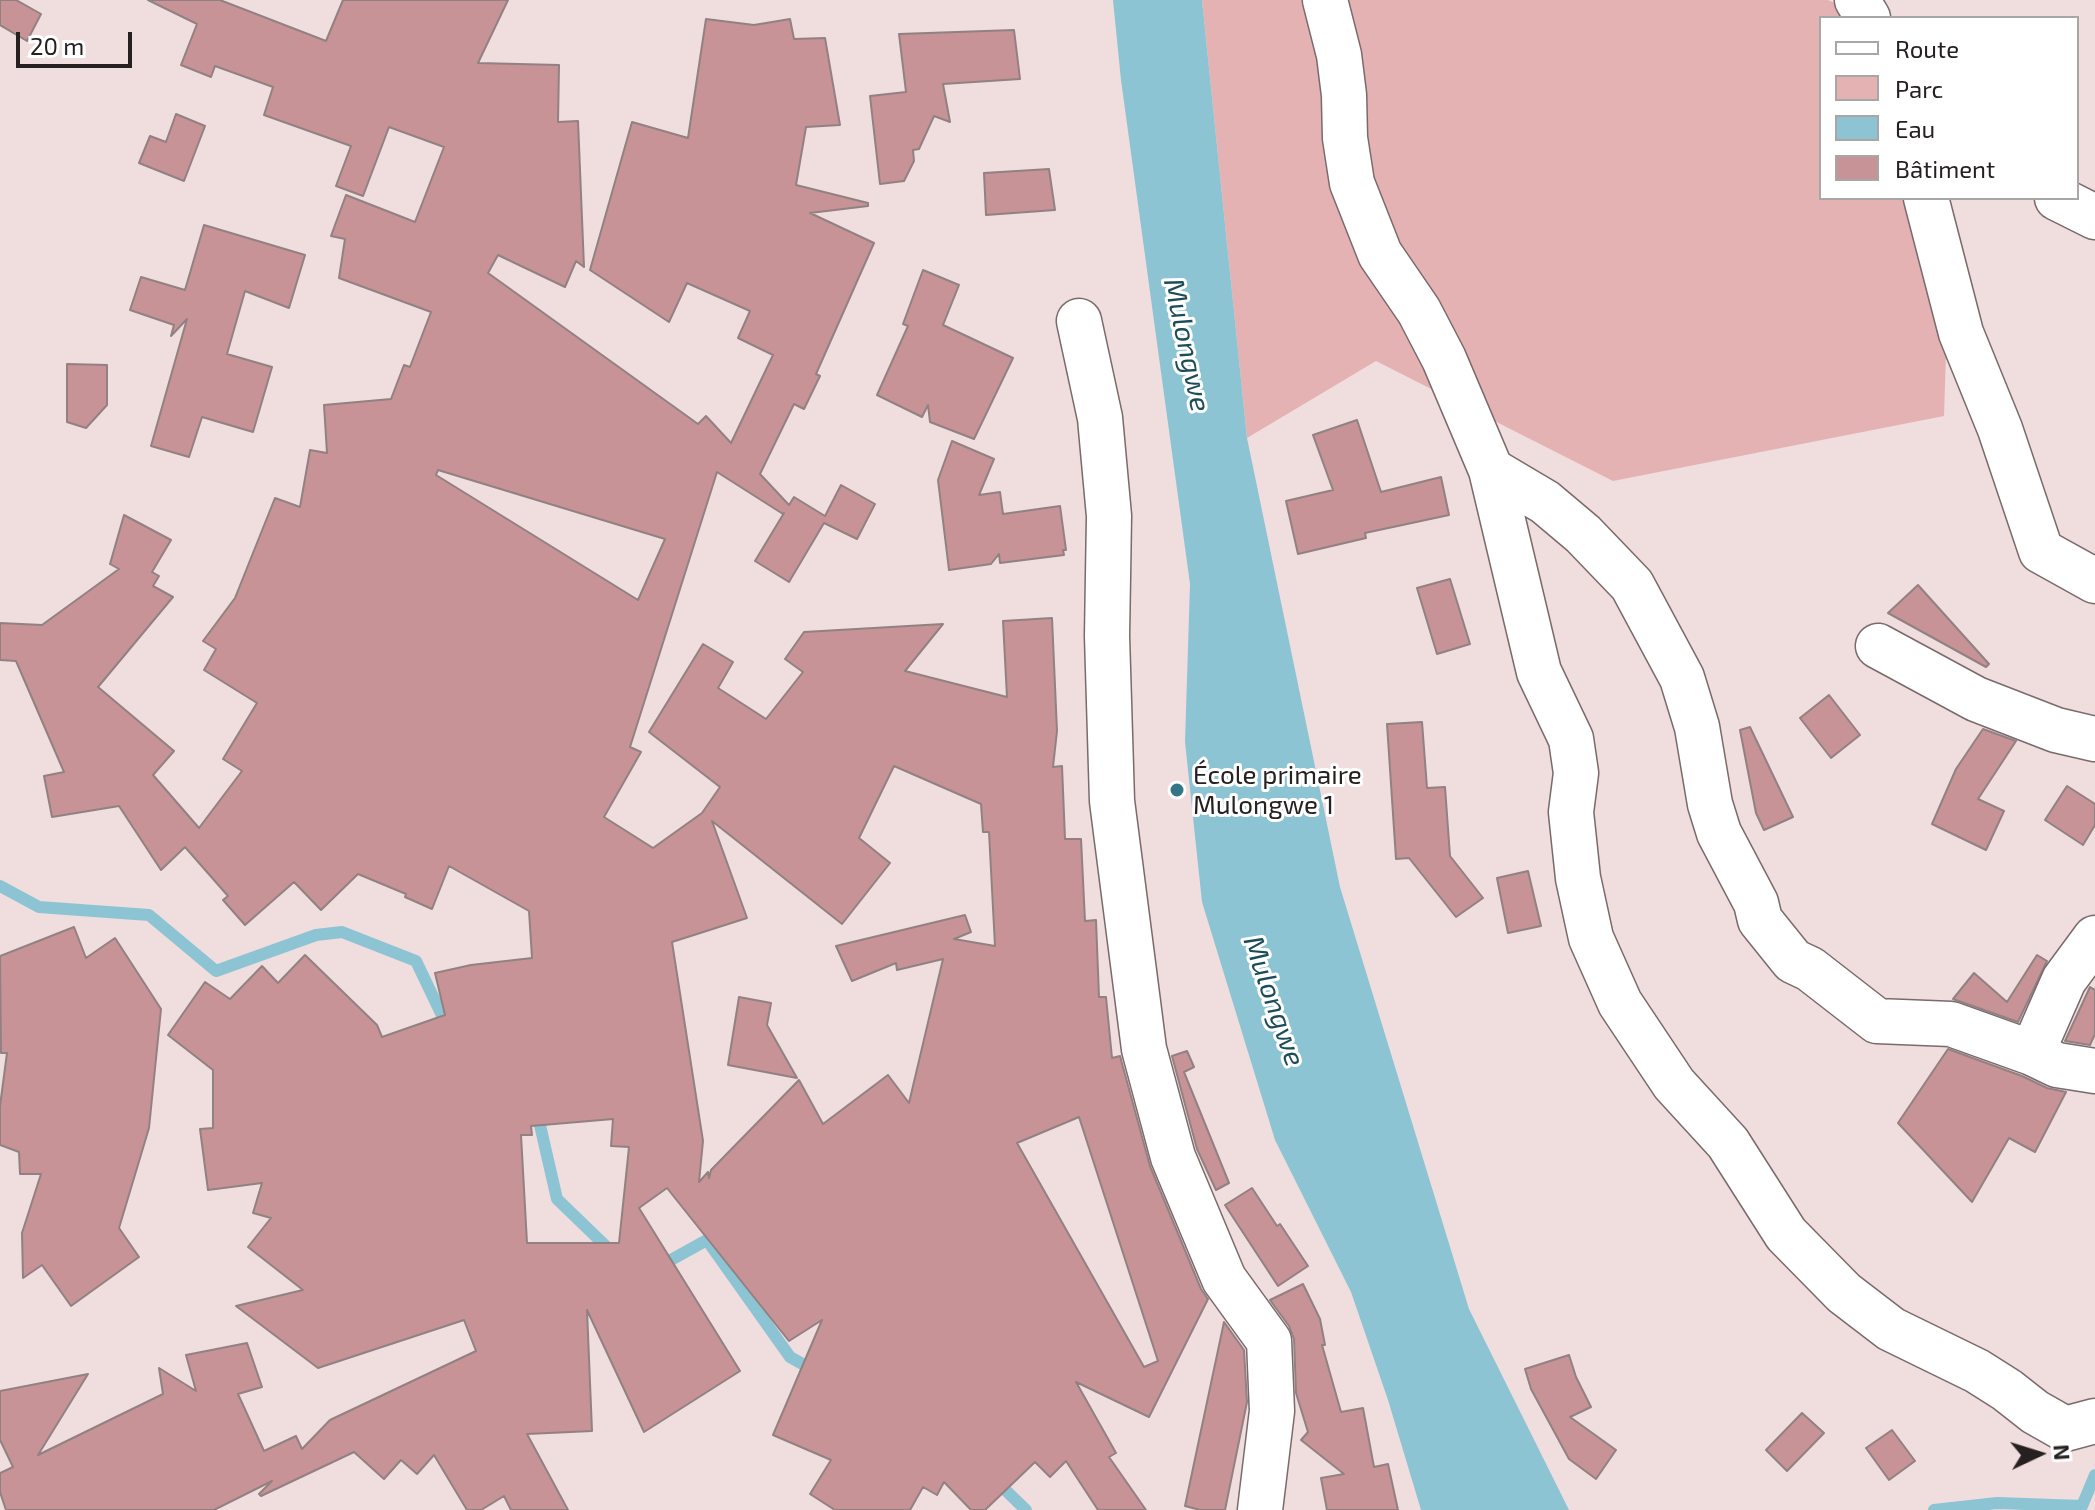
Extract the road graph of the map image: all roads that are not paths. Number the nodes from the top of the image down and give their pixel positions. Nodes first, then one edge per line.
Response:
1 (1325, 0) edge
2 (1927, 200) edge
3 (2061, 200) edge
4 (2095, 217) edge
5 (1079, 321) dead end
6 (1491, 470) junction
7 (2095, 581) edge
8 (1878, 646) dead end
9 (2095, 739) edge
10 (2095, 938) edge
11 (2032, 1053) junction
12 (2095, 1071) edge
13 (2095, 1421) edge
14 (1260, 1510) edge

1 - 6 street
2 - 7 street
3 - 4 street
5 - 14 street
6 - 11 street
6 - 13 street
8 - 9 street
10 - 11 street
11 - 12 street

